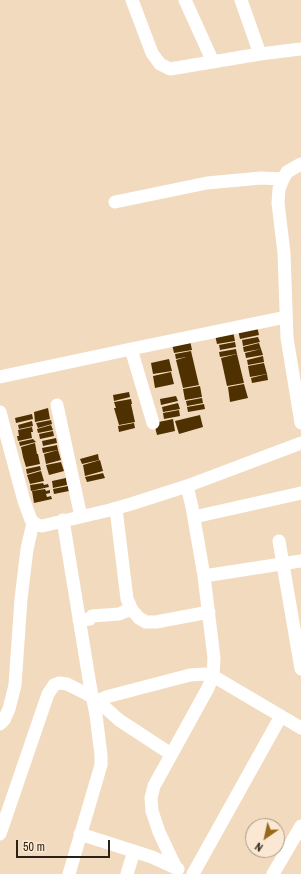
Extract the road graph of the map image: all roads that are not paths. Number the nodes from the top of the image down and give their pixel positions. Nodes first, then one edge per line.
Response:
1 (132, 0) edge
2 (185, 0) edge
3 (241, 0) edge
4 (301, 49) edge
5 (260, 54) junction
6 (213, 62) junction
7 (301, 164) edge
8 (283, 178) junction
9 (115, 202) dead end
10 (286, 317) junction
11 (131, 348) junction
12 (0, 377) edge
13 (57, 404) dead end
14 (0, 412) edge
15 (301, 420) edge
16 (153, 424) dead end
17 (301, 443) edge
18 (187, 486) junction
19 (301, 493) edge
20 (116, 508) junction
21 (81, 517) junction
22 (194, 517) junction
23 (63, 520) junction
24 (33, 523) junction
25 (279, 541) dead end
26 (301, 561) edge
27 (283, 565) junction
28 (204, 576) junction
29 (132, 610) junction
30 (209, 612) junction
31 (79, 620) junction
32 (298, 637) edge
33 (301, 669) edge
34 (213, 676) junction
35 (95, 699) junction
36 (281, 716) junction
37 (0, 724) edge
38 (301, 728) edge
39 (171, 754) junction
40 (301, 826) edge
41 (0, 834) edge
42 (80, 834) junction
43 (134, 851) junction
44 (180, 871) edge
45 (69, 874) edge
46 (126, 874) edge
47 (193, 874) edge
48 (273, 874) edge

1 - 6 street
2 - 6 street
3 - 5 street
4 - 5 street
5 - 6 street
7 - 8 street
8 - 9 street
8 - 10 street
10 - 11 street
10 - 15 street
11 - 12 street
11 - 16 street
13 - 21 street
14 - 24 street
17 - 18 street
18 - 20 street
18 - 22 street
19 - 22 street
20 - 21 street
20 - 29 street
21 - 23 street
22 - 28 street
23 - 24 street
23 - 31 street
24 - 37 street
25 - 27 street
26 - 27 street
27 - 28 street
27 - 32 street
28 - 30 street
29 - 30 street
29 - 31 street
30 - 34 street
31 - 35 street
32 - 33 street
34 - 35 street
34 - 36 street
34 - 39 street
35 - 39 street
35 - 41 street
35 - 42 street
36 - 38 street
36 - 47 street
39 - 44 street
40 - 48 street
42 - 43 street
42 - 45 street
43 - 44 street
43 - 46 street

